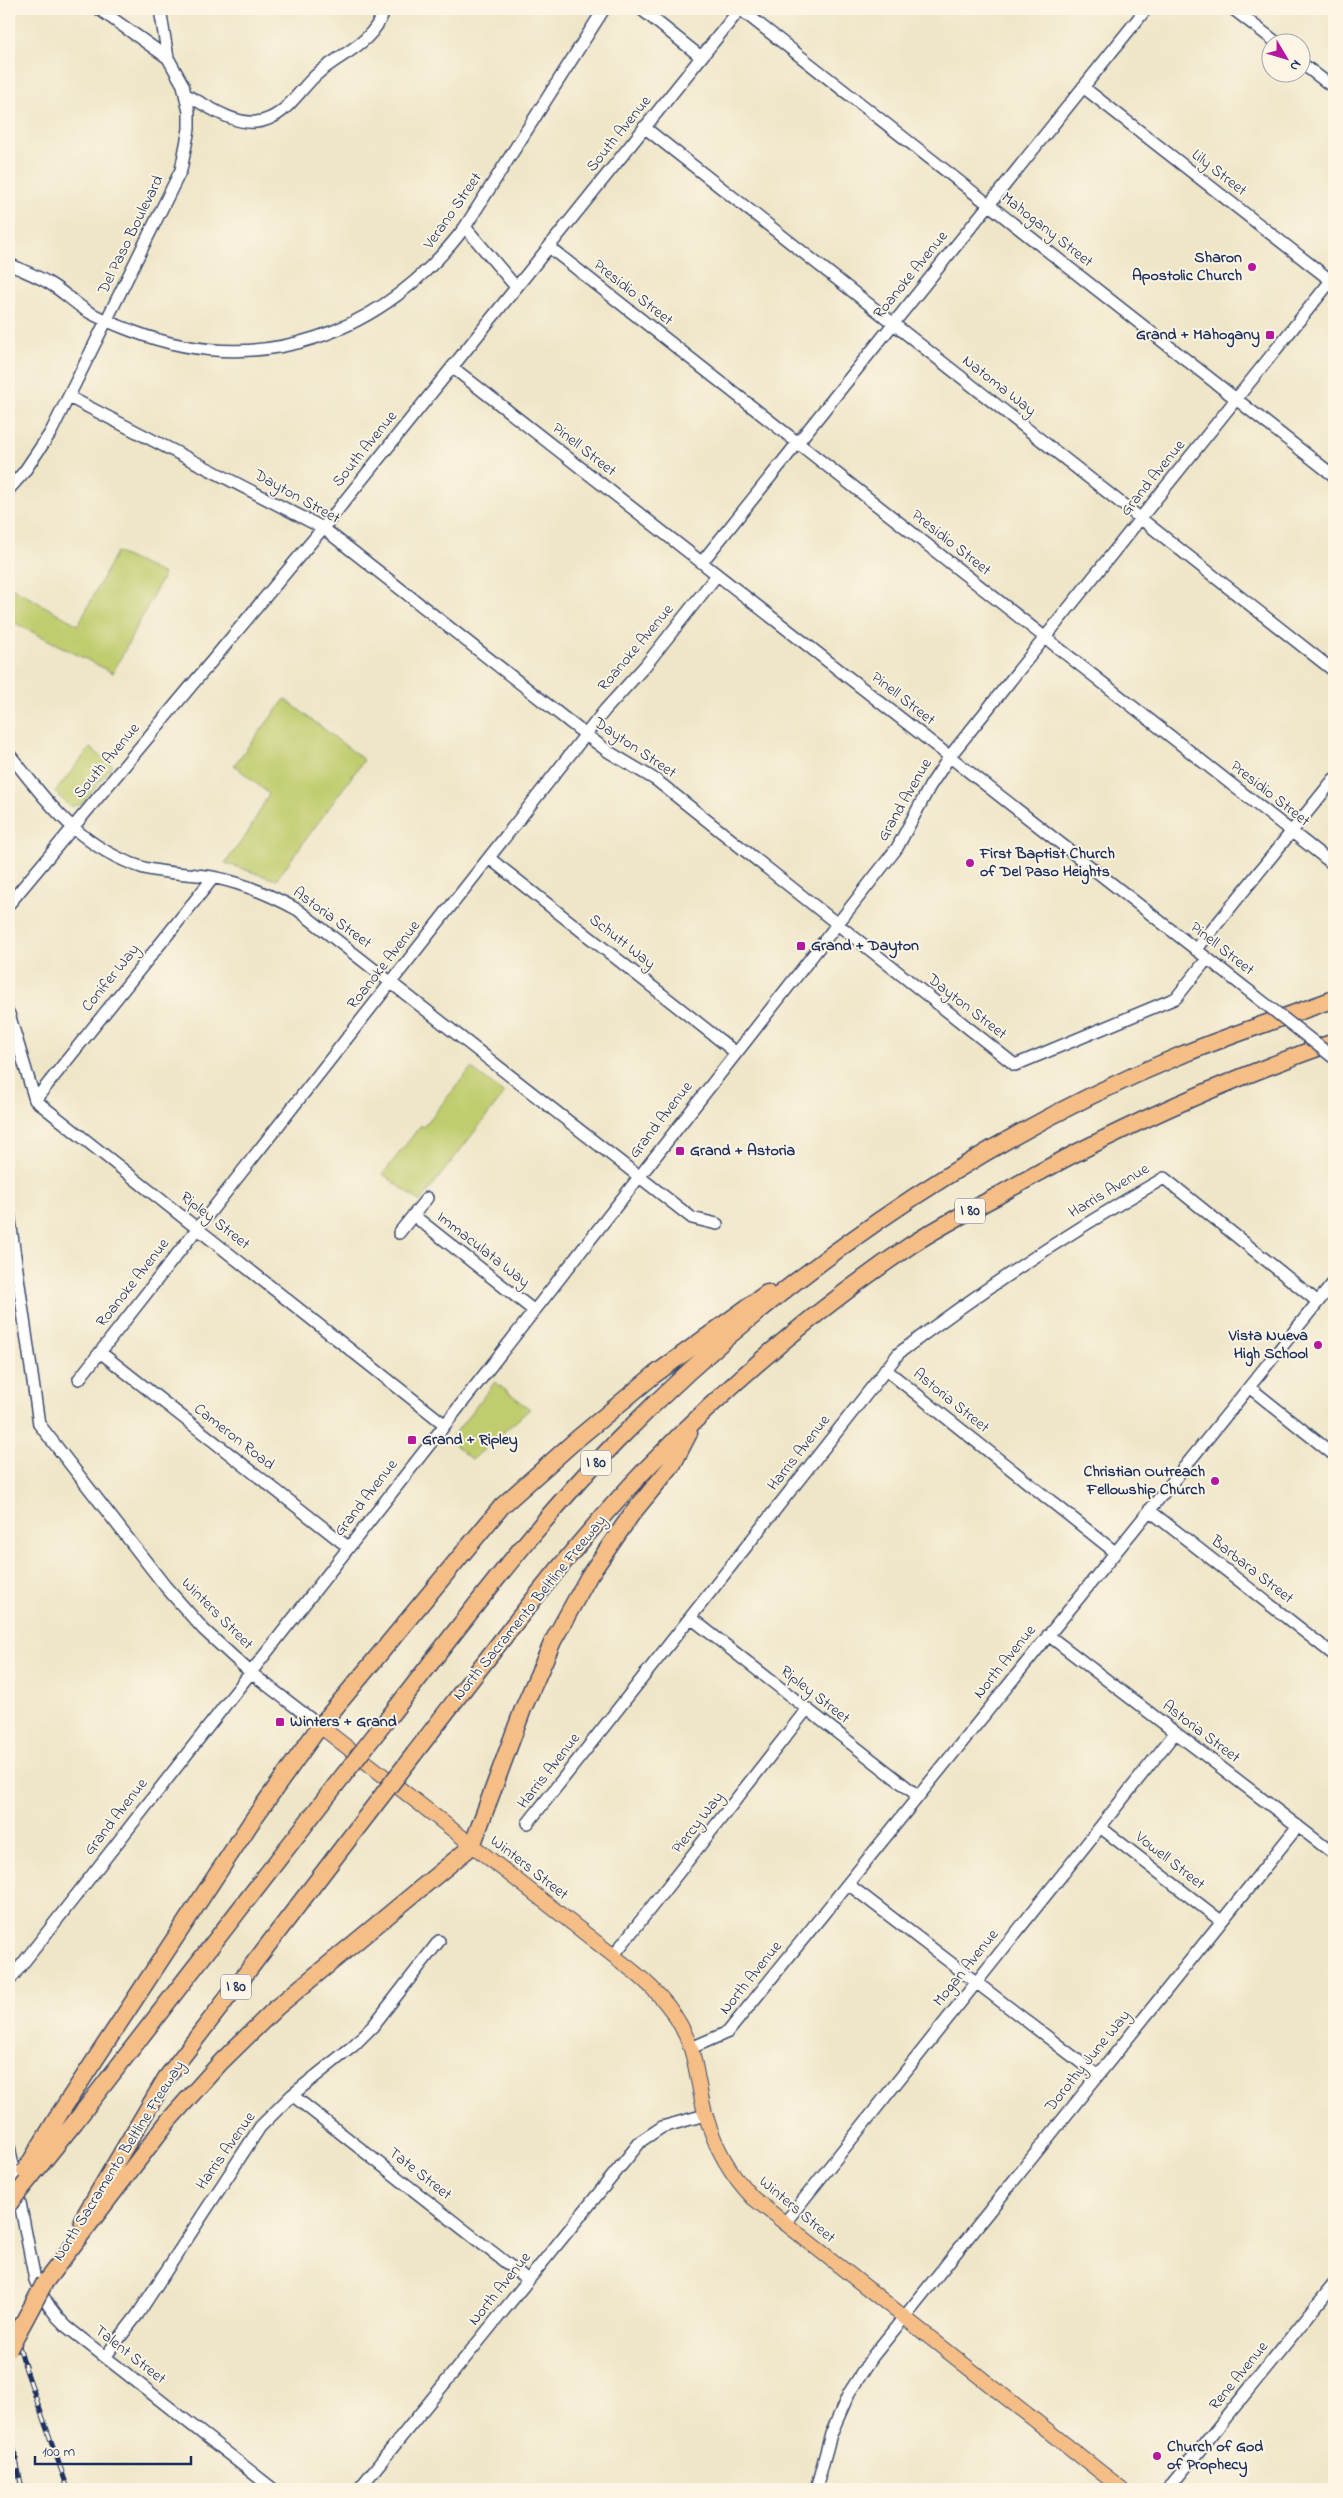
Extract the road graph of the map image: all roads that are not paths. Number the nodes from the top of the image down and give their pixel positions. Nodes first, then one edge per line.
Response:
1 (99, 9) edge
2 (160, 9) edge
3 (384, 9) edge
4 (642, 9) edge
5 (740, 9) edge
6 (1146, 9) edge
7 (1233, 9) edge
8 (599, 11) edge
9 (1263, 32) edge
10 (701, 57) junction
11 (168, 58) junction
12 (1310, 70) edge
13 (1083, 87) junction
14 (1334, 88) edge
15 (186, 94) junction
16 (644, 127) junction
17 (989, 205) junction
18 (465, 227) junction
19 (548, 247) junction
20 (9, 264) edge
21 (1333, 281) edge
22 (516, 287) junction
23 (107, 320) junction
24 (894, 324) junction
25 (452, 366) junction
26 (69, 397) junction
27 (1236, 399) junction
28 (798, 443) junction
29 (1334, 476) edge
30 (9, 489) edge
31 (1141, 518) junction
32 (323, 528) junction
33 (702, 562) junction
34 (718, 575) junction
35 (1045, 638) junction
36 (1334, 671) edge
37 (586, 735) junction
38 (9, 754) edge
39 (950, 756) junction
40 (1334, 779) edge
41 (73, 828) junction
42 (1292, 832) junction
43 (489, 858) junction
44 (1334, 865) edge
45 (213, 878) junction
46 (9, 904) edge
47 (836, 923) junction
48 (1196, 950) junction
49 (1207, 959) junction
50 (391, 982) junction
51 (1334, 999) edge
52 (9, 1014) edge
53 (1334, 1042) edge
54 (735, 1052) junction
55 (1334, 1058) edge
56 (35, 1100) junction
57 (638, 1176) junction
58 (427, 1198) dead end
59 (9, 1214) edge
60 (413, 1216) junction
61 (717, 1224) dead end
62 (197, 1228) junction
63 (400, 1232) dead end
64 (851, 1240) junction
65 (1334, 1282) edge
66 (1318, 1302) junction
67 (533, 1310) junction
68 (100, 1352) junction
69 (885, 1369) junction
70 (79, 1379) dead end
71 (1249, 1387) junction
72 (696, 1420) junction
73 (444, 1424) junction
74 (1334, 1456) edge
75 (1149, 1510) junction
76 (348, 1547) junction
77 (1114, 1552) junction
78 (691, 1618) junction
79 (1048, 1635) junction
80 (1334, 1655) edge
81 (250, 1672) junction
82 (807, 1710) junction
83 (320, 1726) junction
84 (1175, 1733) junction
85 (918, 1796) junction
86 (528, 1823) dead end
87 (1298, 1826) junction
88 (1100, 1827) junction
89 (472, 1846) junction
90 (1334, 1854) edge
91 (848, 1884) junction
92 (1221, 1921) junction
93 (439, 1941) dead end
94 (613, 1956) junction
95 (9, 1981) edge
96 (975, 1982) junction
97 (691, 2048) junction
98 (1097, 2075) junction
99 (292, 2095) junction
100 (705, 2115) junction
101 (9, 2146) edge
102 (121, 2171) junction
103 (9, 2199) edge
104 (15, 2207) edge
105 (784, 2224) junction
106 (528, 2280) junction
107 (1334, 2284) edge
108 (904, 2318) junction
109 (9, 2349) edge
110 (105, 2357) junction
111 (273, 2489) edge
112 (359, 2489) edge
113 (816, 2489) edge
114 (1122, 2489) edge
115 (1168, 2489) edge

1 - 11 street, Del Paso Boulevard
2 - 11 street
3 - 15 street
4 - 10 street
5 - 10 street, South Avenue
5 - 17 street, Mahogany Street
6 - 13 street, Roanoke Avenue
7 - 9 street
8 - 18 street, Verano Street
10 - 16 street, South Avenue
11 - 15 street, Del Paso Boulevard
12 - 14 street
13 - 17 street, Roanoke Avenue
13 - 21 street, Lily Street
15 - 23 street, Del Paso Boulevard
16 - 19 street, South Avenue
16 - 24 street, Natoma Way
17 - 24 street, Roanoke Avenue
17 - 27 street, Mahogany Street
18 - 22 street
18 - 23 street, Verano Street
19 - 22 street, South Avenue
19 - 28 street, Presidio Street
20 - 23 street, Verano Street
21 - 27 street, Grand Avenue
22 - 25 street, South Avenue
23 - 26 street, Del Paso Boulevard
24 - 28 street, Roanoke Avenue
24 - 31 street, Natoma Way
25 - 32 street, South Avenue
25 - 33 street, Pinell Street
26 - 30 street, Del Paso Boulevard
26 - 32 street, Dayton Street
27 - 29 street, Mahogany Street
27 - 31 street, Grand Avenue
28 - 33 street, Roanoke Avenue
28 - 35 street, Presidio Street
31 - 35 street, Grand Avenue
31 - 36 street, Natoma Way
32 - 37 street, Dayton Street
32 - 41 street, South Avenue
33 - 34 street, Pinell Street
34 - 37 street, Roanoke Avenue
34 - 39 street, Pinell Street
35 - 39 street, Grand Avenue
35 - 42 street, Presidio Street
37 - 43 street, Roanoke Avenue
37 - 47 street, Dayton Street
38 - 41 street, Astoria Street
39 - 47 street, Grand Avenue
39 - 48 street, Pinell Street
40 - 42 street
41 - 45 street, Astoria Street
41 - 46 street, South Avenue
42 - 44 street, Presidio Street
42 - 48 street
43 - 50 street, Roanoke Avenue
43 - 54 street, Schutt Way
45 - 50 street, Astoria Street
45 - 56 street, Conifer Way
47 - 49 street, Dayton Street
47 - 54 street, Grand Avenue
48 - 49 street, Pinell Street
49 - 55 street, Pinell Street, bridge
50 - 57 street, Astoria Street
50 - 62 street, Roanoke Avenue
51 - 64 highway, I 80
52 - 56 street
53 - 72 highway, North Sacramento Beltline Freeway / I 80
54 - 57 street, Grand Avenue
56 - 62 street, Ripley Street
57 - 61 street, Astoria Street
57 - 67 street, Grand Avenue
58 - 60 street, Immaculata Way
59 - 81 street, Winters Street
60 - 63 street, Immaculata Way
60 - 67 street, Immaculata Way
62 - 68 street, Roanoke Avenue
62 - 73 street, Ripley Street
64 - 83 highway
64 - 104 highway, I 80, bridge
65 - 66 street, North Avenue
66 - 69 street, Harris Avenue
66 - 71 street, North Avenue
67 - 73 street, Grand Avenue
68 - 70 street, Roanoke Avenue
68 - 76 street, Cameron Road
69 - 77 street, Astoria Street
69 - 78 street, Harris Avenue
71 - 74 street
71 - 75 street, North Avenue
72 - 89 highway
72 - 102 highway, North Sacramento Beltline Freeway / I 80, bridge
73 - 76 street, Grand Avenue
75 - 77 street, North Avenue
75 - 80 street, Barbara Street
76 - 81 street, Grand Avenue
77 - 79 street, North Avenue
78 - 82 street, Ripley Street
78 - 86 street, Harris Avenue
79 - 84 street, Astoria Street
79 - 85 street, North Avenue
81 - 83 street, Winters Street
81 - 95 street, Grand Avenue
82 - 85 street, Ripley Street
82 - 94 street, Piercy Way
83 - 89 main road, Winters Street
83 - 103 highway, bridge
84 - 87 street, Astoria Street
84 - 88 street, Mogan Avenue
85 - 91 street, North Avenue
87 - 90 street, Astoria Street
87 - 92 street, Dorothy June Way
88 - 92 street, Vowell Street
88 - 96 street, Mogan Avenue
89 - 94 main road, Winters Street
89 - 102 highway
91 - 96 street
91 - 97 street, North Avenue
92 - 98 street, Dorothy June Way
93 - 99 street, Harris Avenue
94 - 97 main road, Winters Street
96 - 98 street
96 - 105 street, Mogan Avenue
97 - 100 main road, Winters Street
98 - 108 street, Dorothy June Way
99 - 106 street, Tate Street
99 - 110 street, Harris Avenue
100 - 105 main road, Winters Street
100 - 106 street, North Avenue
101 - 104 street
102 - 109 highway, bridge
104 - 110 street, Talent Street
105 - 108 main road, Winters Street
106 - 112 street, North Avenue
107 - 115 street, Rene Avenue
108 - 113 street, Dorothy June Way
108 - 114 main road, Winters Street
110 - 111 street, Talent Street

